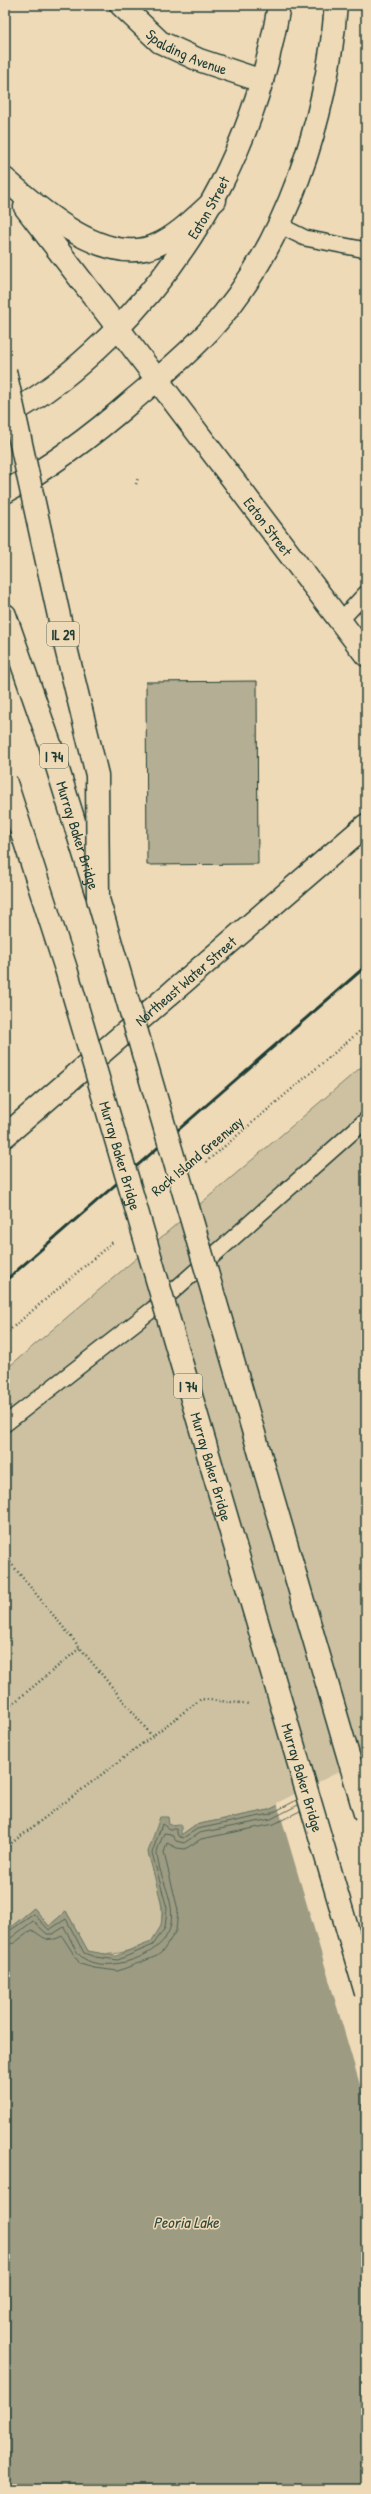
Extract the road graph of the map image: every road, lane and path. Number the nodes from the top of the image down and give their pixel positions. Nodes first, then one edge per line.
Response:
1 (121, 5) edge
2 (279, 5) edge
3 (336, 5) edge
4 (262, 81) junction
5 (5, 180) edge
6 (215, 200) junction
7 (279, 225) junction
8 (366, 250) edge
9 (118, 328) junction
10 (5, 371) edge
11 (158, 379) junction
12 (5, 416) edge
13 (138, 478) dead end
14 (136, 484) dead end
15 (5, 492) edge
16 (366, 593) edge
17 (5, 615) edge
18 (340, 621) junction
19 (366, 655) edge
20 (5, 780) edge
21 (366, 825) edge
22 (98, 899) junction
23 (366, 1026) edge
24 (366, 1120) edge
25 (5, 1136) edge
26 (204, 1164) dead end
27 (120, 1236) dead end
28 (5, 1334) edge
29 (5, 1424) edge
30 (5, 1556) edge
31 (80, 1648) junction
32 (201, 1699) dead end
33 (5, 1710) edge
34 (152, 1736) junction
35 (366, 1817) edge
36 (5, 1848) edge
37 (366, 1993) edge

1 - 4 main road, Spalding Avenue
2 - 4 main road, Eaton Street
3 - 7 main road
4 - 6 main road, Eaton Street
5 - 6 main road
5 - 9 main road
6 - 9 main road, Eaton Street
7 - 8 lane
7 - 11 main road
9 - 11 main road, Eaton Street
9 - 12 main road
10 - 22 main road, IL 29, bridge
11 - 15 main road
11 - 18 main road, Eaton Street
13 - 14 path
16 - 18 lane
17 - 22 main road, Murray Baker Bridge / I 74, bridge
18 - 19 main road, Eaton Street
20 - 37 main road, Murray Baker Bridge / I 74, bridge
21 - 25 main road, Northeast Water Street
22 - 35 main road, Murray Baker Bridge / I 74, bridge
23 - 26 path, Rock Island Greenway
24 - 29 lane
27 - 28 path
30 - 31 path
31 - 33 path
31 - 34 path
32 - 34 path
34 - 36 path

